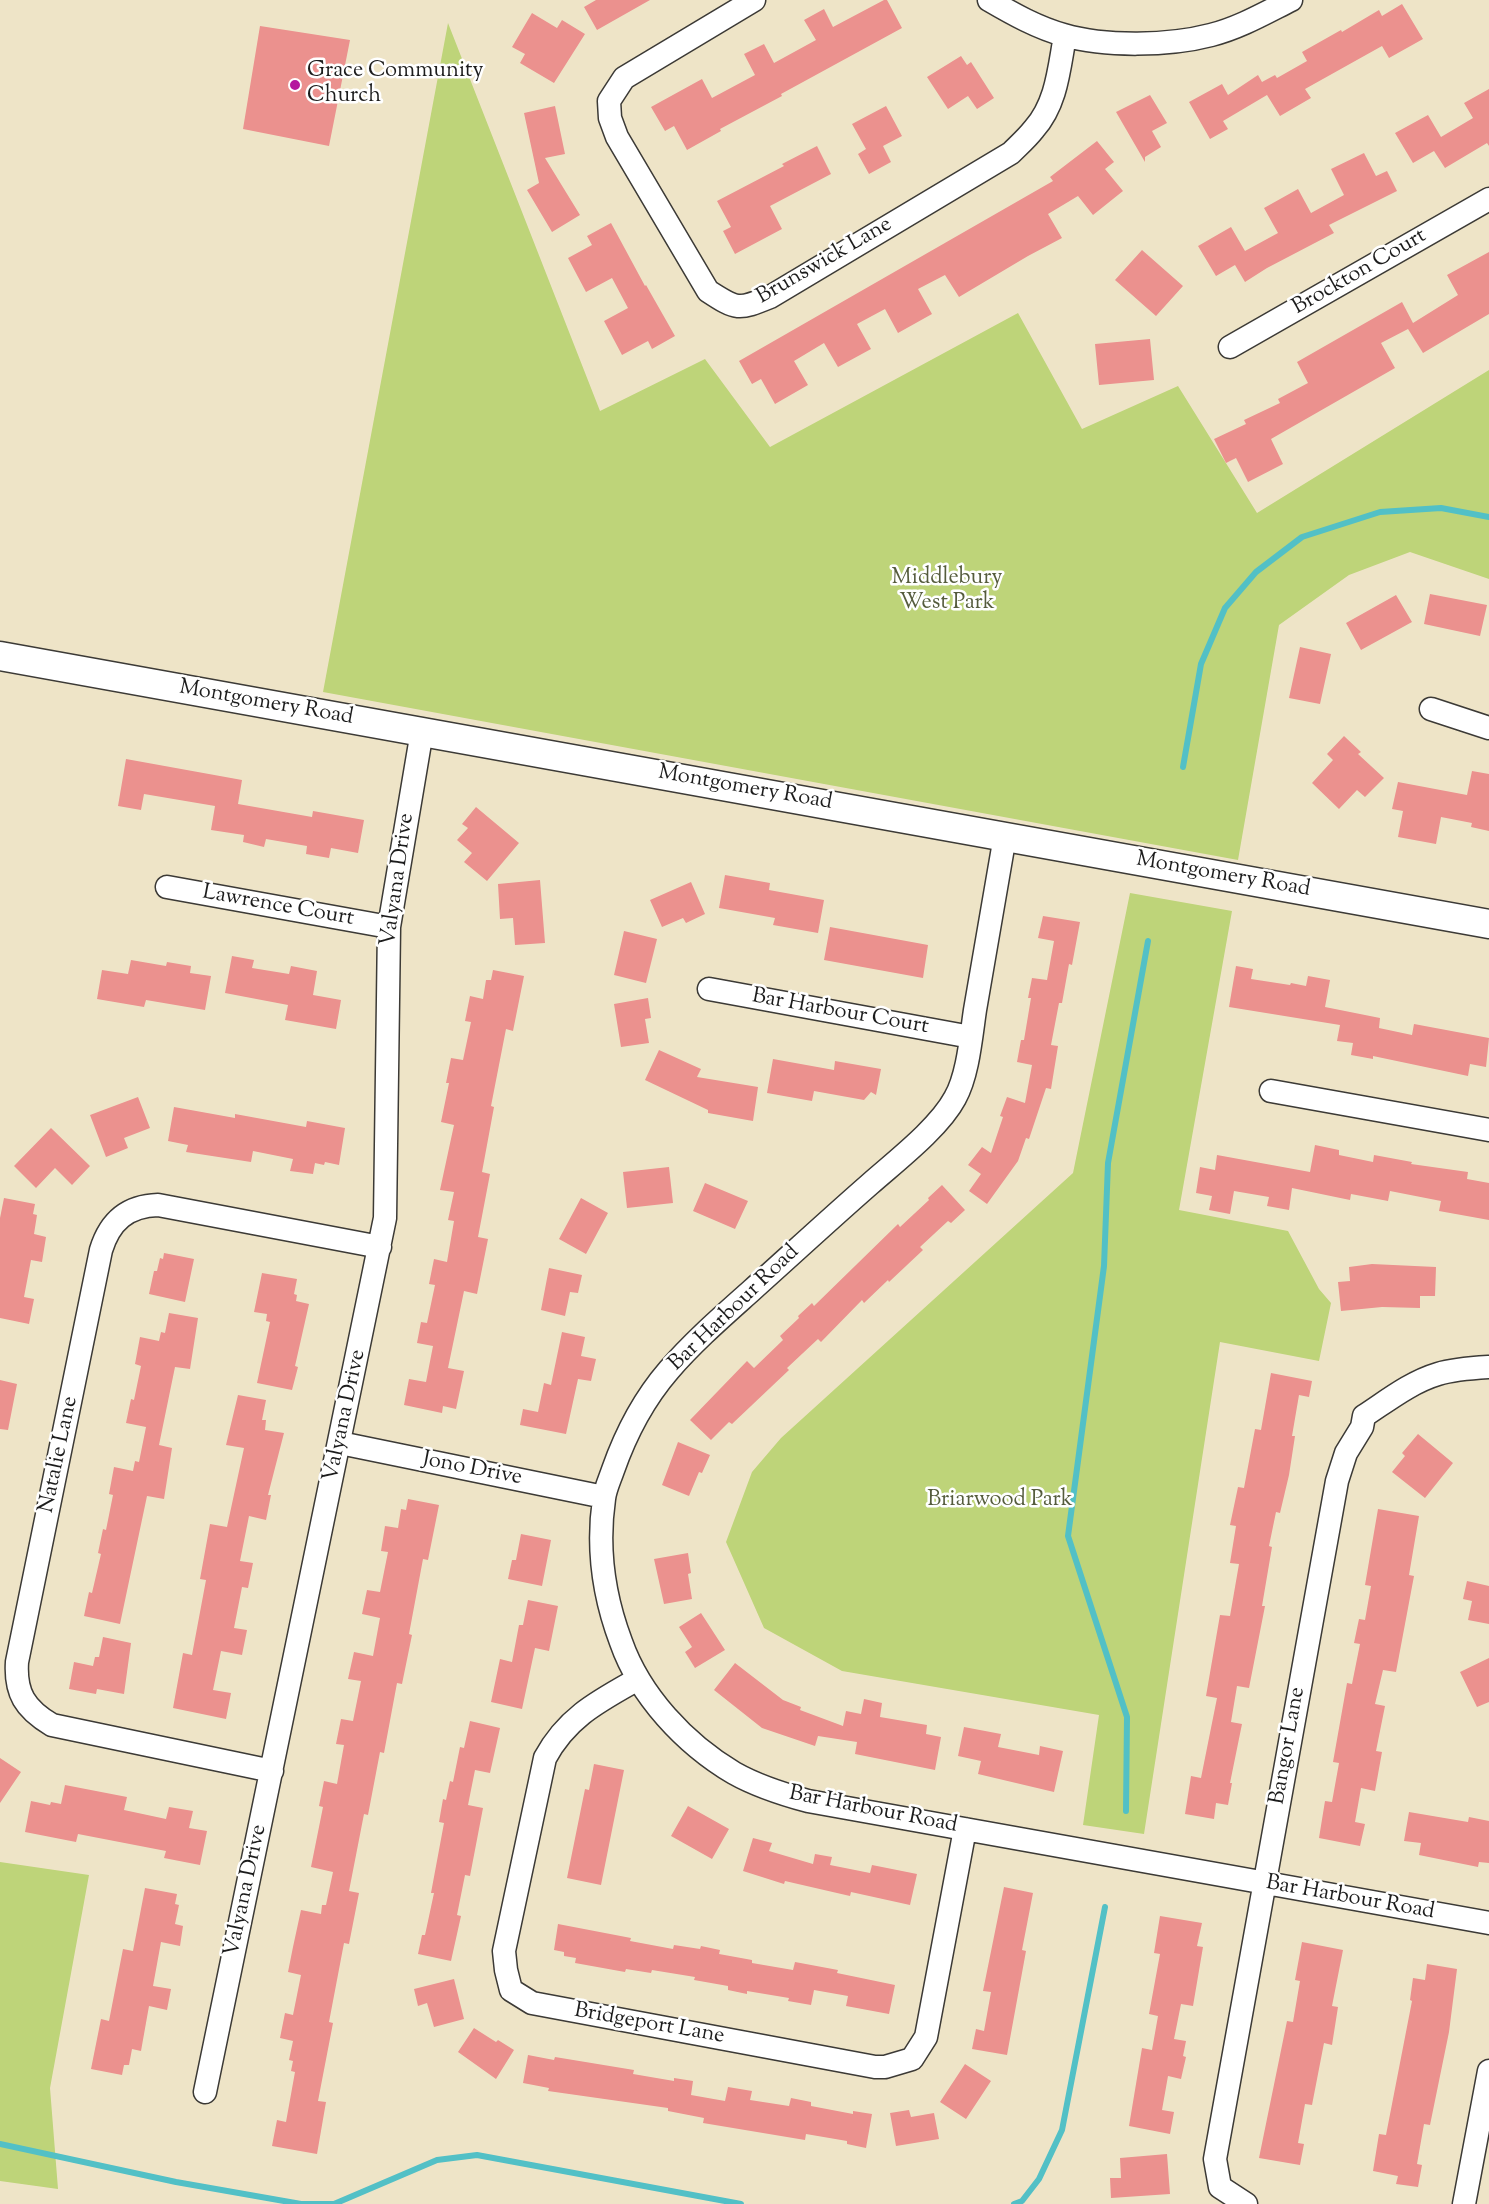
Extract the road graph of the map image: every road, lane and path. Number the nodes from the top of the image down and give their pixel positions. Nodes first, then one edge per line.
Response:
1 (754, 0) edge
2 (989, 0) edge
3 (1291, 0) edge
4 (1065, 36) junction
5 (1489, 200) edge
6 (1230, 347) dead end
7 (0, 656) edge
8 (1431, 709) dead end
9 (1489, 728) edge
10 (422, 731) junction
11 (1005, 836) junction
12 (167, 887) dead end
13 (1489, 924) edge
14 (389, 927) junction
15 (709, 989) dead end
16 (970, 1037) junction
17 (1271, 1091) dead end
18 (1489, 1130) edge
19 (380, 1247) junction
20 (1489, 1367) edge
21 (340, 1443) junction
22 (604, 1497) junction
23 (638, 1679) junction
24 (272, 1771) junction
25 (965, 1829) junction
26 (1264, 1884) junction
27 (1489, 1923) edge
28 (1489, 2071) edge
29 (205, 2092) dead end
30 (1246, 2204) edge
31 (1464, 2204) edge

1 - 4 street, Brunswick Lane
2 - 4 street
3 - 4 street
5 - 6 street, Brockton Court
7 - 10 street, Montgomery Road
8 - 9 street
10 - 11 street, Montgomery Road
10 - 14 street, Valyana Drive
11 - 13 street, Montgomery Road
11 - 16 street, Bar Harbour Road
12 - 14 street, Lawrence Court
14 - 19 street, Valyana Drive
15 - 16 street, Bar Harbour Court
16 - 22 street, Bar Harbour Road
17 - 18 street
19 - 21 street, Valyana Drive
19 - 24 street, Natalie Lane
20 - 26 street, Bangor Lane
21 - 22 street, Jono Drive
21 - 24 street, Valyana Drive
22 - 23 street, Bar Harbour Road
23 - 25 street, Bar Harbour Road
23 - 25 street, Bridgeport Lane
24 - 29 street, Valyana Drive
25 - 26 street, Bar Harbour Road
26 - 27 street, Bar Harbour Road
26 - 30 street, Bangor Lane
28 - 31 street

